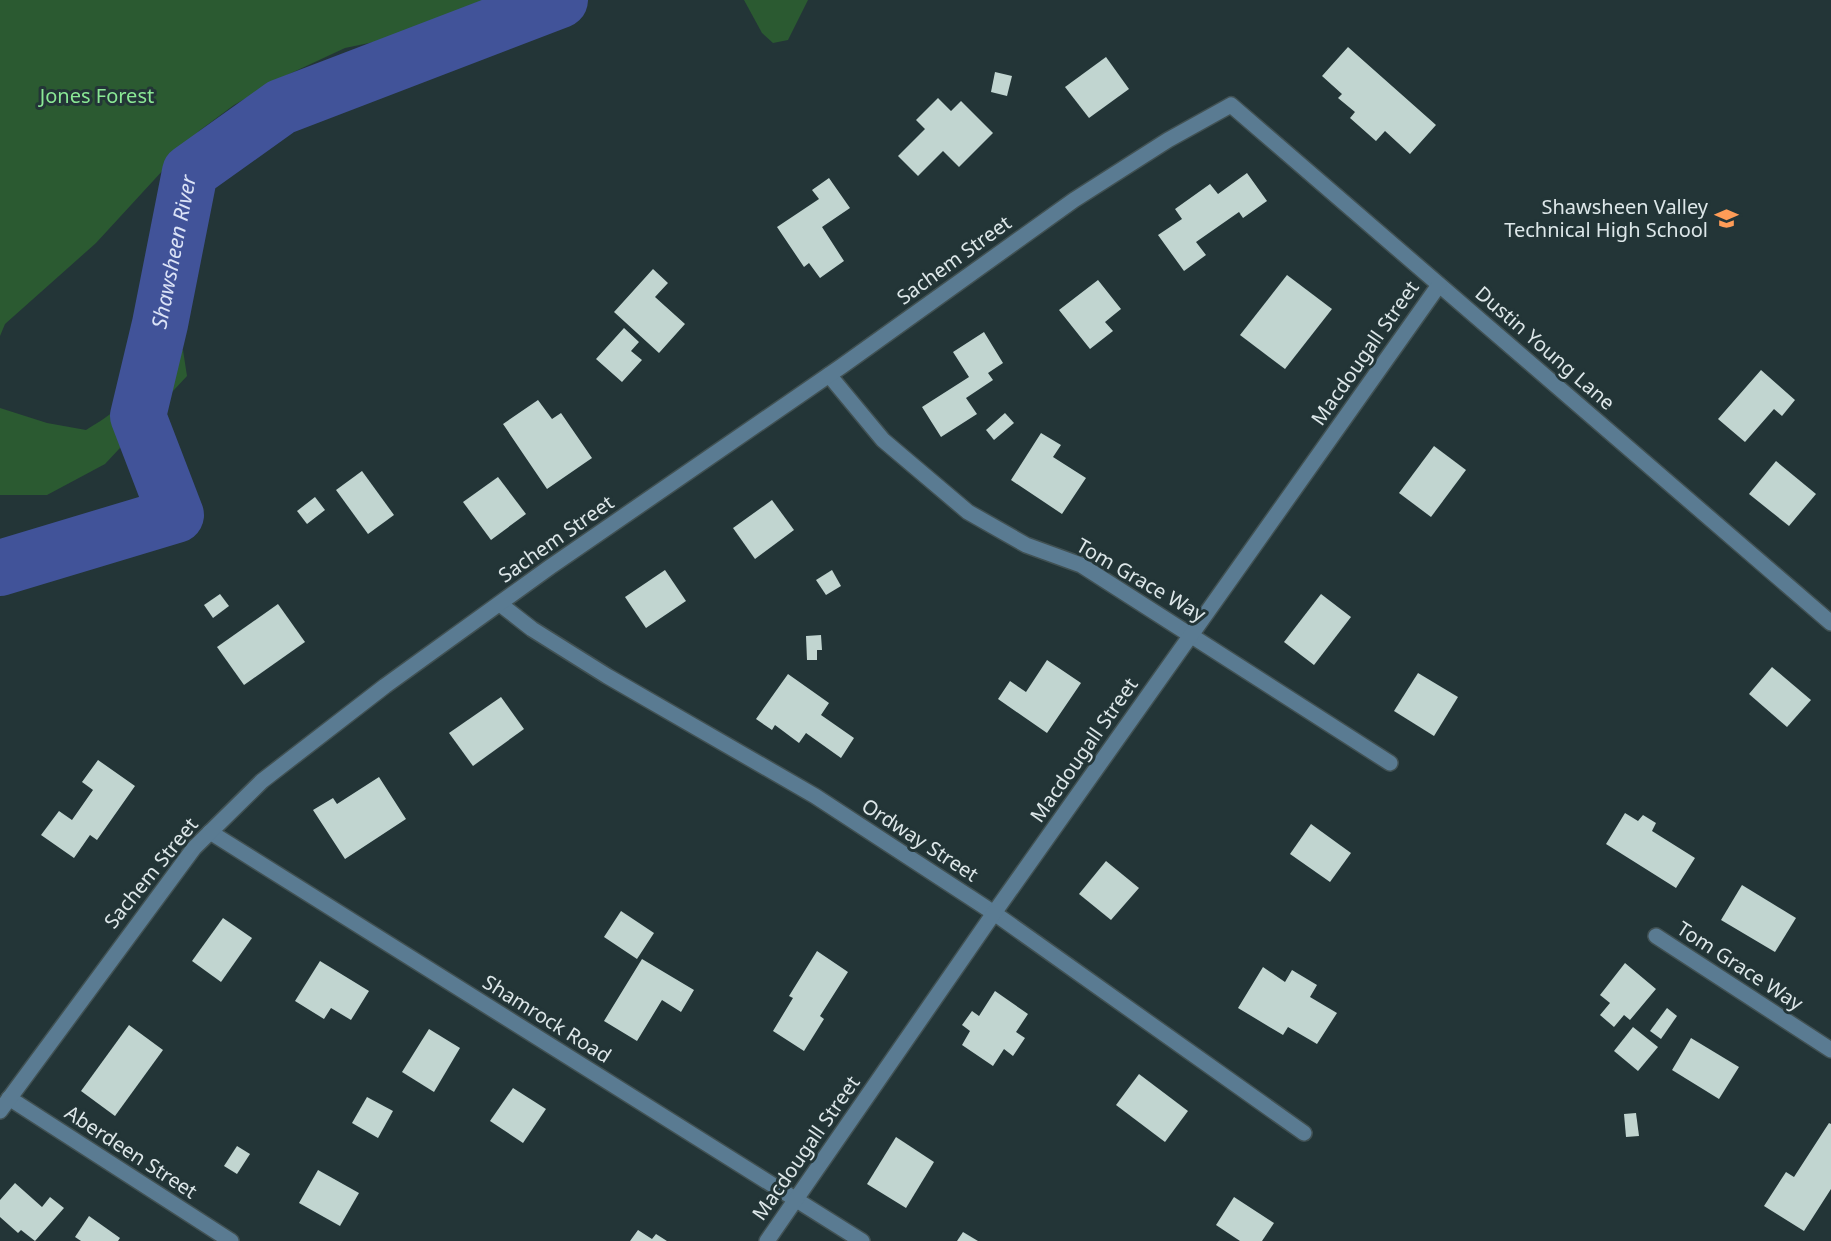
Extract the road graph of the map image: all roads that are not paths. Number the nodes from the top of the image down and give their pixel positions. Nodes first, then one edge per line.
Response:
1 (1231, 105) joint
2 (1440, 285) junction
3 (829, 375) junction
4 (500, 604) junction
5 (1831, 623) edge
6 (1192, 634) junction
7 (1390, 763) dead end
8 (210, 832) junction
9 (994, 913) junction
10 (1656, 936) dead end
11 (1831, 1050) edge
12 (4, 1104) edge
13 (1304, 1133) dead end
14 (796, 1199) junction
15 (231, 1241) edge
16 (767, 1241) edge
17 (862, 1241) edge

1 - 2 street, Dustin Young Lane
1 - 3 street, Sachem Street
2 - 5 street, Dustin Young Lane
2 - 6 street, Macdougall Street
3 - 4 street, Sachem Street
3 - 6 street, Tom Grace Way
4 - 8 street, Sachem Street
4 - 9 street, Ordway Street
6 - 7 street, Tom Grace Way
6 - 9 street, Macdougall Street
8 - 12 street, Sachem Street
8 - 14 street, Shamrock Road
9 - 13 street, Ordway Street
9 - 14 street, Macdougall Street
10 - 11 street, Tom Grace Way
12 - 15 street, Aberdeen Street
14 - 16 street, Macdougall Street
14 - 17 street, Shamrock Road

